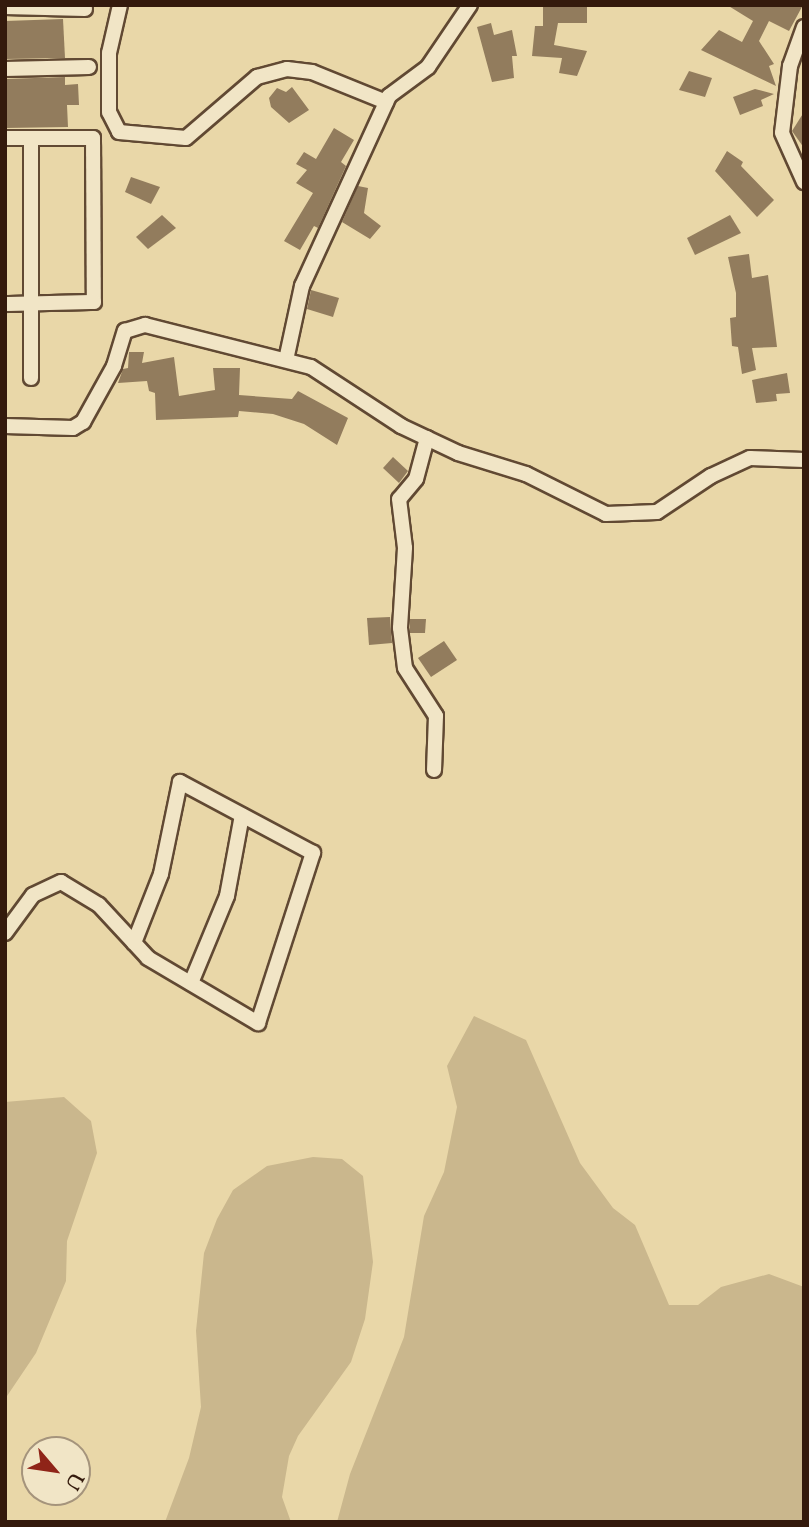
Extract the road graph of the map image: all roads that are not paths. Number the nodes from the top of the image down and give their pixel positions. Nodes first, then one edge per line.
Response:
1 (120, 5) edge
2 (470, 5) edge
3 (5, 7) edge
4 (85, 9) dead end
5 (804, 27) edge
6 (89, 67) dead end
7 (5, 69) edge
8 (386, 102) junction
9 (5, 138) edge
10 (31, 138) junction
11 (804, 182) edge
12 (5, 304) edge
13 (29, 304) junction
14 (286, 360) junction
15 (31, 379) dead end
16 (5, 426) edge
17 (426, 438) junction
18 (804, 460) edge
19 (434, 769) dead end
20 (242, 816) junction
21 (5, 933) edge
22 (134, 943) junction
23 (191, 983) junction

1 - 8 street
2 - 8 street
3 - 4 street
5 - 11 street
6 - 7 street
8 - 14 street
9 - 10 street
10 - 13 street
10 - 13 street
12 - 13 street
13 - 15 street
14 - 16 street
14 - 17 street
17 - 18 street
17 - 19 street
20 - 22 street
20 - 23 street
20 - 23 street
21 - 22 street
22 - 23 street

